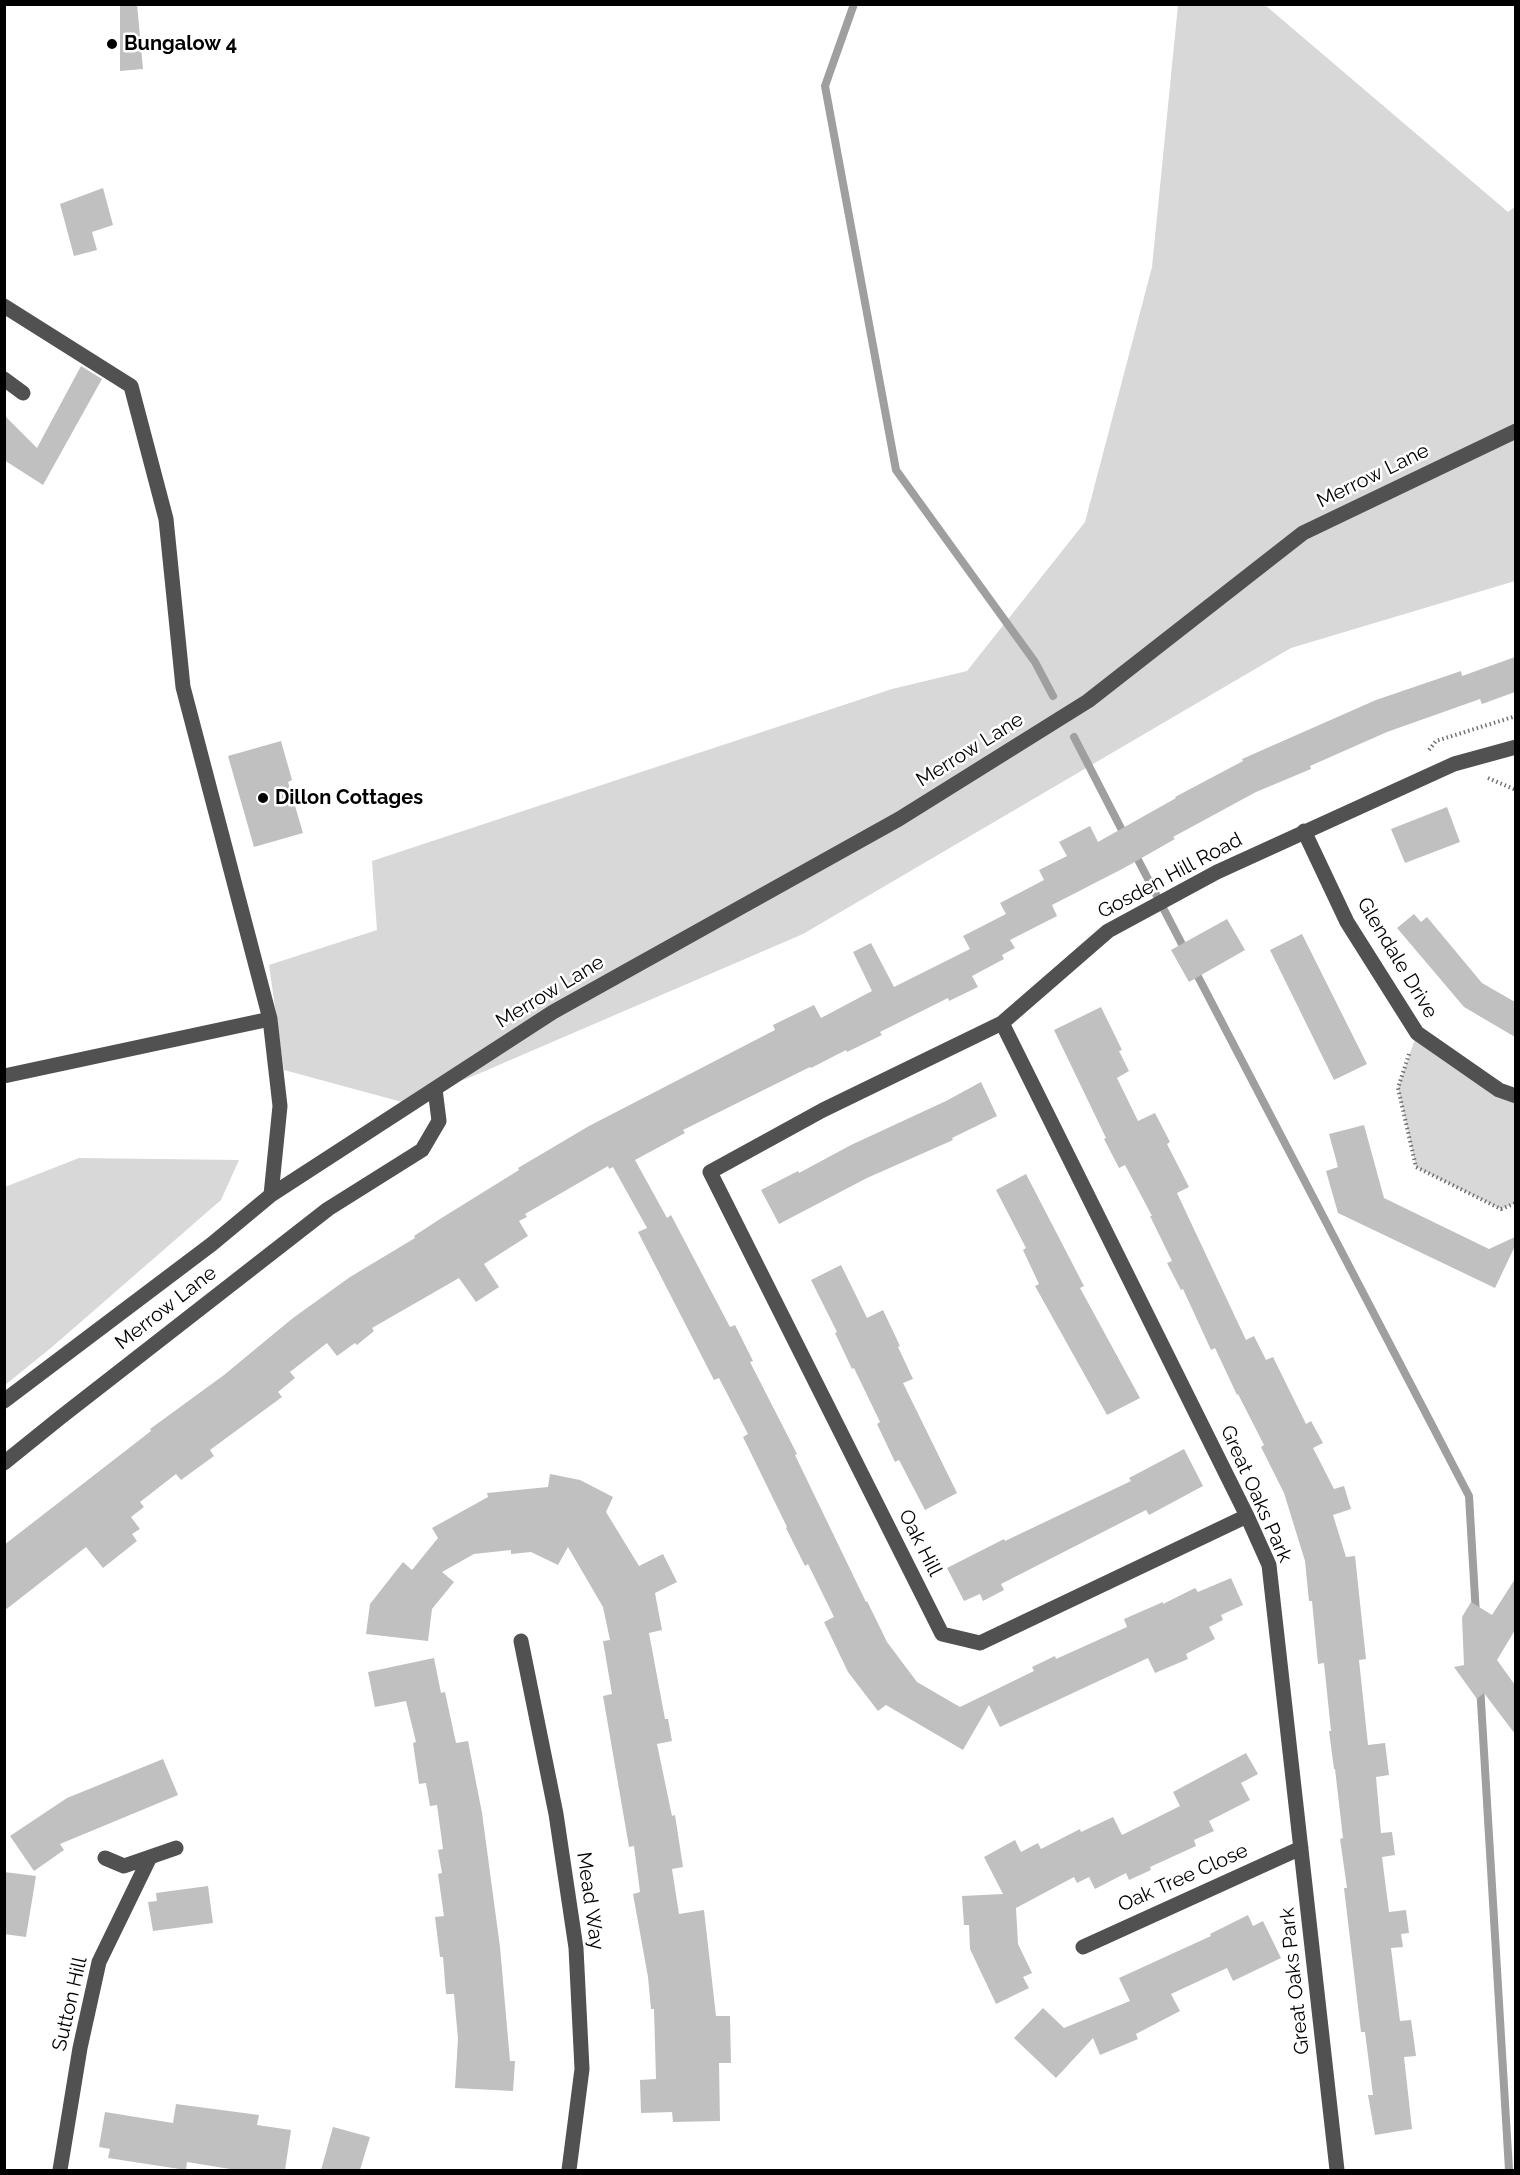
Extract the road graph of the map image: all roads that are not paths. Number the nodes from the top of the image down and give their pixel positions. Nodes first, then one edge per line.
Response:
1 (4, 306) edge
2 (4, 379) edge
3 (23, 393) dead end
4 (1515, 431) edge
5 (1515, 747) edge
6 (1304, 831) junction
7 (270, 1019) junction
8 (1002, 1023) junction
9 (4, 1076) edge
10 (435, 1089) junction
11 (1515, 1096) edge
12 (710, 1172) joint
13 (271, 1196) junction
14 (4, 1401) edge
15 (4, 1463) edge
16 (1247, 1516) junction
17 (521, 1641) dead end
18 (176, 1848) dead end
19 (1301, 1848) junction
20 (150, 1857) junction
21 (105, 1858) dead end
22 (1083, 1947) dead end
23 (60, 2170) edge
24 (569, 2170) edge
25 (1337, 2170) edge

1 - 7 street
2 - 3 street
4 - 10 street, Merrow Lane
5 - 6 street, Gosden Hill Road
6 - 8 street, Gosden Hill Road
6 - 11 street, Glendale Drive
7 - 9 street
7 - 13 street
8 - 12 street, Gosden Hill Road
8 - 16 street, Great Oaks Park
10 - 13 street, Merrow Lane
10 - 15 street, Merrow Lane
12 - 16 street, Oak Hill
13 - 14 street, Merrow Lane
16 - 19 street, Great Oaks Park
17 - 24 street, Mead Way
18 - 20 street
19 - 22 street, Oak Tree Close
19 - 25 street, Great Oaks Park
20 - 21 street
20 - 23 street, Sutton Hill

